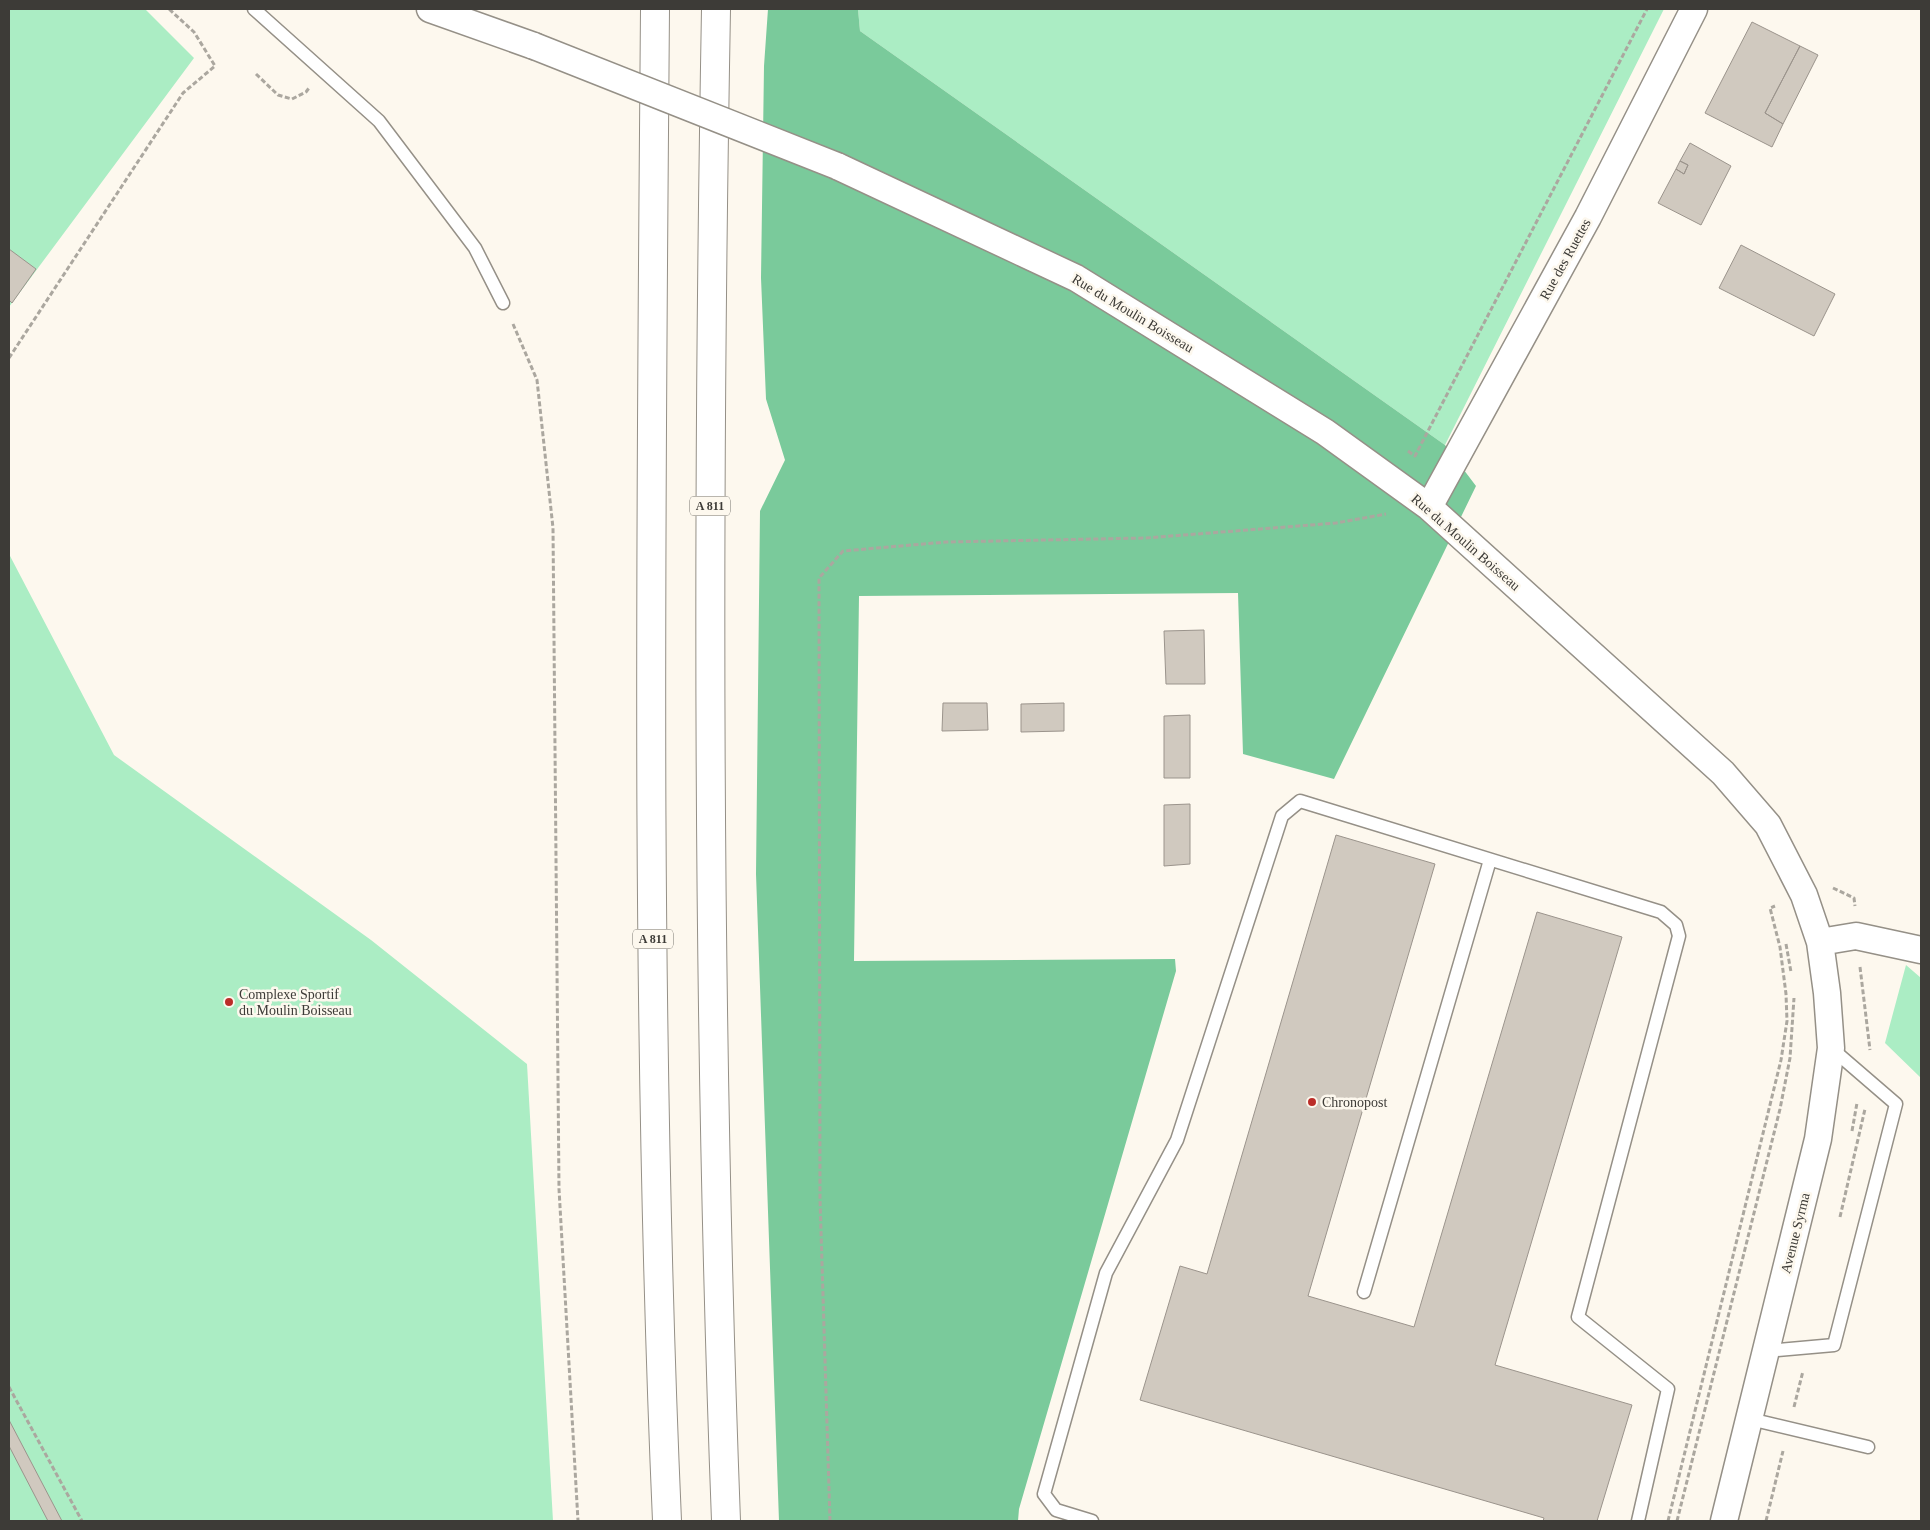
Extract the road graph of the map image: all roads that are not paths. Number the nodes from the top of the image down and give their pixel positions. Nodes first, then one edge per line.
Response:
1 (254, 9) edge
2 (430, 9) edge
3 (655, 9) edge
4 (716, 9) edge
5 (1694, 9) edge
6 (504, 303) road end
7 (1429, 506) junction
8 (1490, 860) junction
9 (1820, 942) junction
10 (1921, 950) edge
11 (1831, 1048) junction
12 (1364, 1292) dead end
13 (1766, 1350) junction
14 (1750, 1419) junction
15 (1868, 1447) dead end
16 (667, 1521) edge
17 (726, 1521) edge
18 (1092, 1521) edge
19 (1638, 1521) edge
20 (1724, 1521) edge

1 - 6 lane
2 - 7 street, Rue du Moulin Boisseau, bridge
3 - 16 highway, A 811
4 - 17 highway, A 811
5 - 7 street, Rue des Ruettes
7 - 9 street, Rue du Moulin Boisseau
8 - 12 lane
8 - 18 lane
8 - 19 lane
9 - 10 street
9 - 11 street, Avenue Syrma
11 - 13 street, Avenue Syrma
11 - 13 lane
13 - 14 street, Avenue Syrma
14 - 15 lane
14 - 20 street, Avenue Syrma

